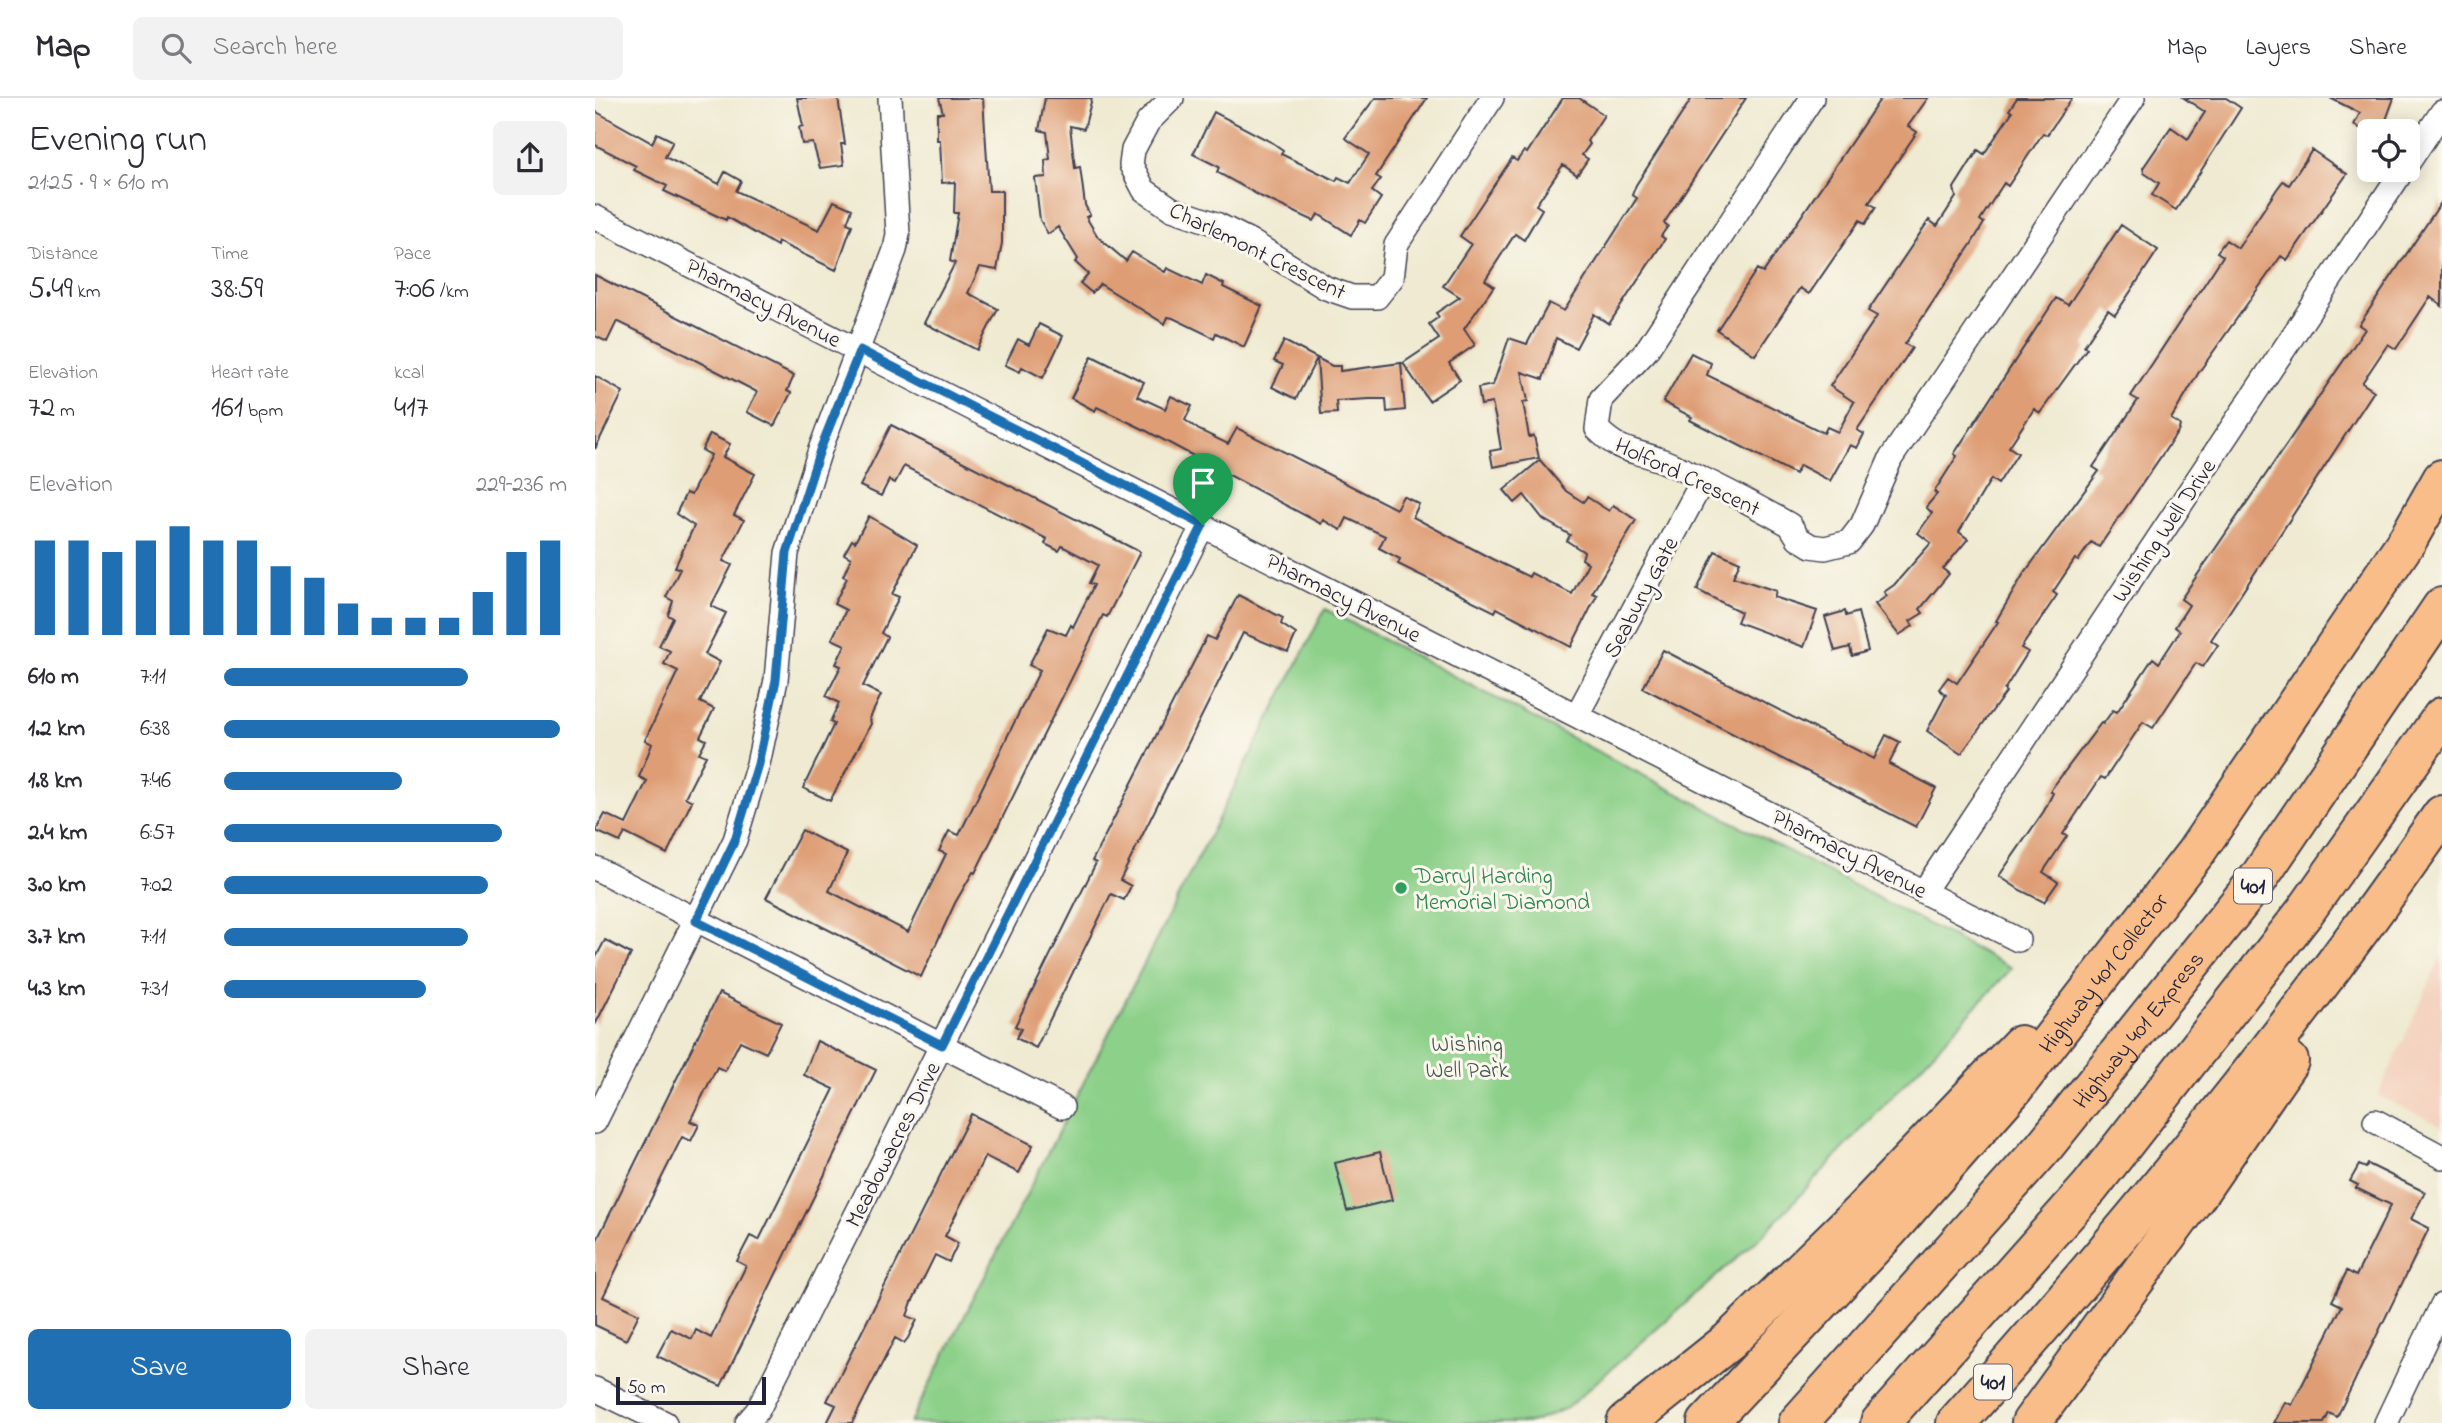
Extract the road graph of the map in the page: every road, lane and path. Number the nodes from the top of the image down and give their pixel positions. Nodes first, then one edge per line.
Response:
1 (890, 98) edge
2 (1172, 98) edge
3 (1492, 98) edge
4 (1812, 98) edge
5 (2133, 98) edge
6 (2442, 112) edge
7 (2420, 145) edge
8 (2395, 182) edge
9 (595, 217) edge
10 (860, 350) junction
11 (2442, 479) edge
12 (1703, 480) junction
13 (1203, 525) junction
14 (2442, 607) edge
15 (1577, 715) junction
16 (2442, 717) edge
17 (2442, 815) edge
18 (595, 868) edge
19 (2396, 882) junction
20 (1924, 891) junction
21 (696, 921) junction
22 (2128, 937) junction
23 (2018, 940) dead end
24 (942, 1045) junction
25 (1062, 1107) dead end
26 (2375, 1121) dead end
27 (595, 1122) edge
28 (2442, 1157) edge
29 (2442, 1305) edge
30 (595, 1389) edge
31 (665, 1423) edge
32 (747, 1423) edge
33 (1626, 1423) edge
34 (1707, 1423) edge
35 (1798, 1423) edge
36 (1880, 1423) edge
37 (1956, 1423) edge
38 (2031, 1423) edge
39 (2386, 1423) edge

1 - 10 street
2 - 3 street, Charlemont Crescent
4 - 12 street, Holford Crescent
5 - 12 street, Holford Crescent
6 - 7 street
8 - 20 street, Wishing Well Drive
9 - 10 street, Pharmacy Avenue
10 - 13 street, Pharmacy Avenue
10 - 21 street
11 - 22 highway, Highway 401 Collector
12 - 15 street, Seabury Gate
13 - 15 street, Pharmacy Avenue
13 - 24 street, Meadowacres Drive
14 - 35 highway, Highway 401 Express / 401
15 - 20 street, Pharmacy Avenue
16 - 36 highway, 401
17 - 19 highway, 401
18 - 21 street
19 - 37 highway, 401
19 - 38 highway
20 - 23 street, Pharmacy Avenue
21 - 24 street
21 - 27 street
22 - 33 highway
22 - 34 highway, Highway 401 Collector
24 - 25 street
24 - 32 street, Meadowacres Drive
26 - 28 street
29 - 39 street
30 - 31 street

